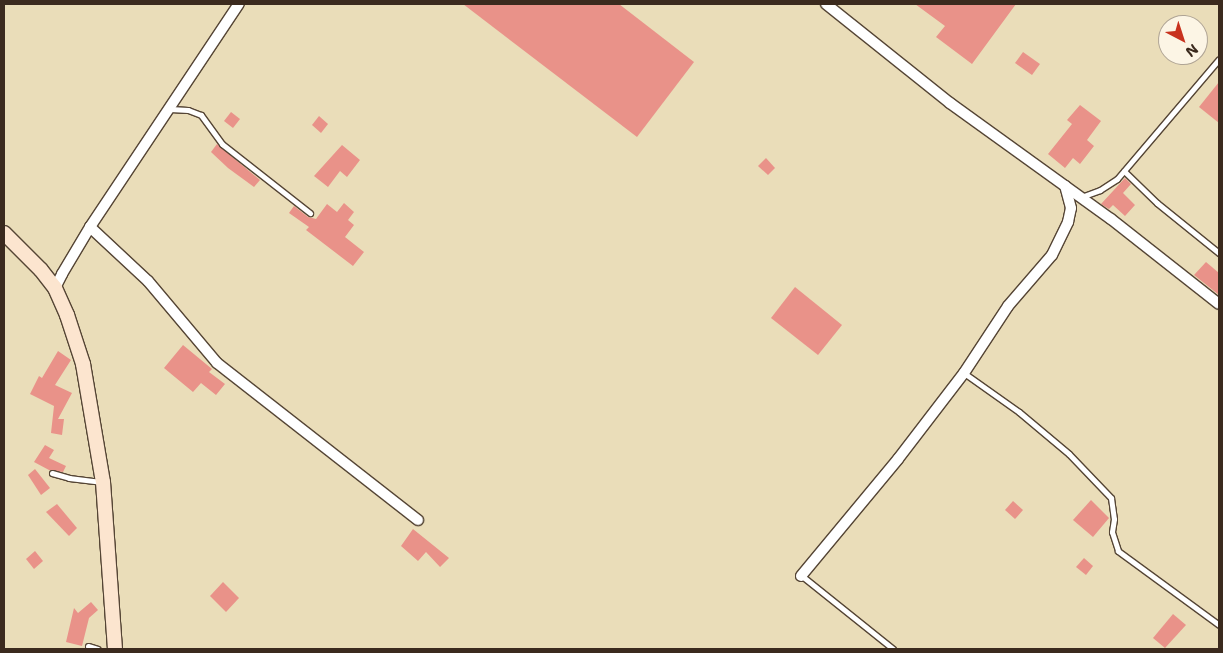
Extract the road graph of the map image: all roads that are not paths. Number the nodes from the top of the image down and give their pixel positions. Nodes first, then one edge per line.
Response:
1 (239, 4) edge
2 (826, 4) edge
3 (1219, 59) edge
4 (169, 109) junction
5 (1124, 171) junction
6 (1065, 186) junction
7 (1081, 197) junction
8 (310, 213) dead end
9 (90, 227) junction
10 (4, 233) edge
11 (1219, 253) edge
12 (55, 288) junction
13 (1219, 304) edge
14 (964, 373) junction
15 (52, 472) dead end
16 (103, 482) junction
17 (418, 520) dead end
18 (801, 576) joint
19 (1219, 625) edge
20 (88, 646) dead end
21 (98, 649) edge
22 (115, 649) edge
23 (893, 649) edge

1 - 4 street
2 - 6 street
3 - 5 lane
4 - 8 lane
4 - 9 street
5 - 7 lane
5 - 11 lane
6 - 7 street
6 - 14 street
7 - 13 street
9 - 12 street
9 - 17 street
10 - 12 street
12 - 16 street
14 - 18 street
14 - 19 lane
15 - 16 lane
16 - 22 street
18 - 23 lane
20 - 21 lane

